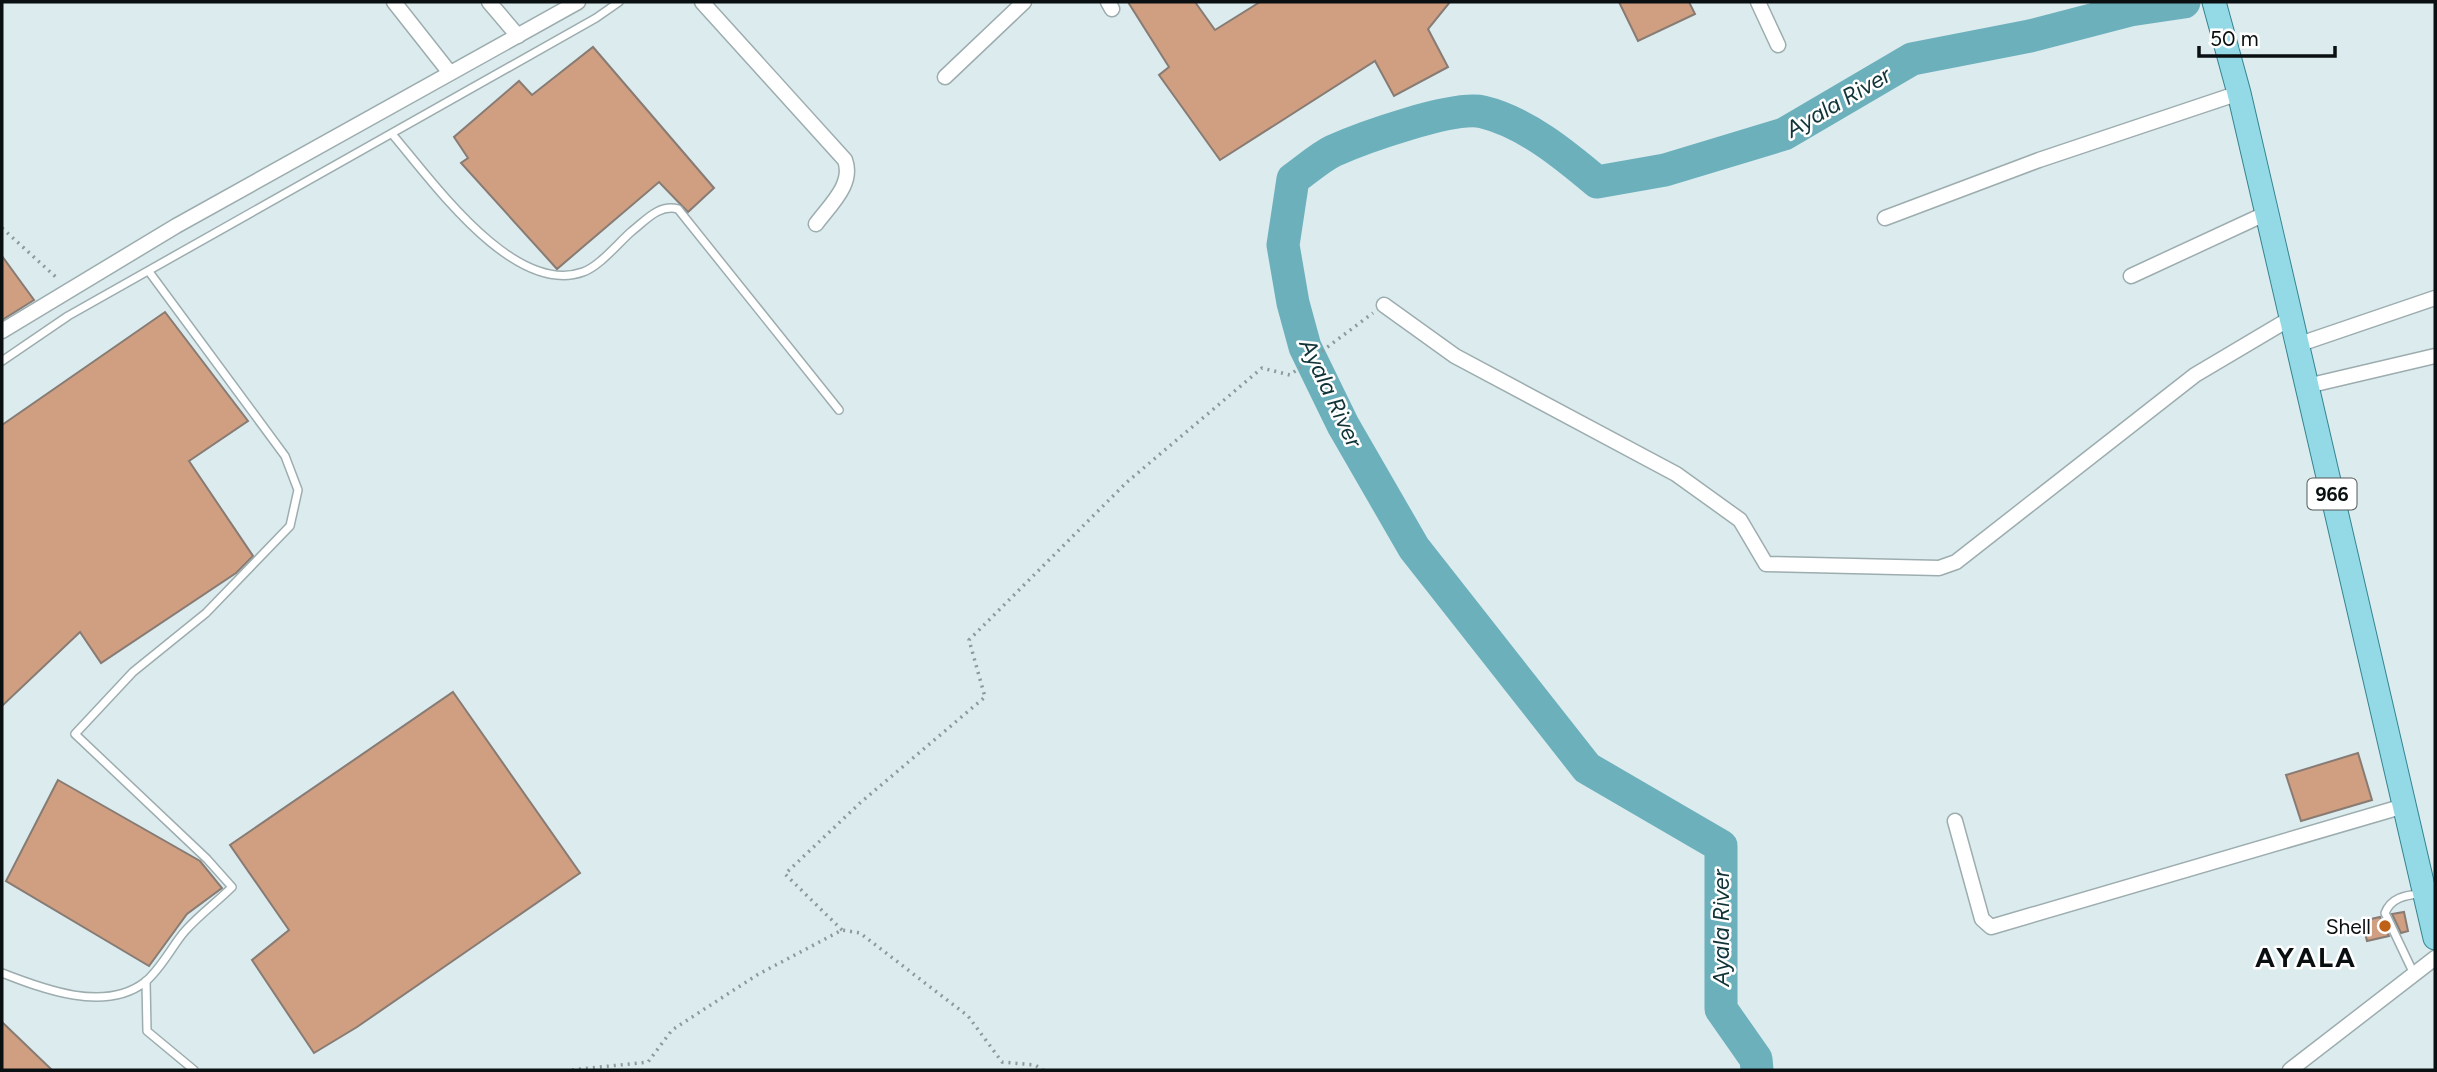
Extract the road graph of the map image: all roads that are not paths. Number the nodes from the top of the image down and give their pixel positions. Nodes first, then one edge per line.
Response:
1 (394, 2) edge
2 (489, 2) edge
3 (578, 2) edge
4 (619, 2) edge
5 (702, 2) edge
6 (1024, 2) edge
7 (1759, 2) edge
8 (2214, 2) edge
9 (518, 36) junction
10 (1778, 44) dead end
11 (450, 73) junction
12 (945, 77) dead end
13 (2239, 93) junction
14 (392, 134) junction
15 (2267, 213) junction
16 (1885, 218) dead end
17 (816, 224) dead end
18 (150, 272) junction
19 (2131, 276) dead end
20 (2435, 298) edge
21 (1384, 305) road end
22 (2291, 318) junction
23 (2, 331) edge
24 (2297, 345) junction
25 (2435, 356) edge
26 (2, 361) edge
27 (2307, 386) junction
28 (839, 410) dead end
29 (2404, 806) junction
30 (1955, 821) dead end
31 (2424, 894) junction
32 (2435, 938) edge
33 (2435, 958) edge
34 (2, 973) edge
35 (2415, 976) junction
36 (146, 981) junction
37 (194, 1070) edge
38 (2290, 1070) edge

1 - 11 street
2 - 9 street
3 - 9 street
4 - 14 lane
5 - 17 street
6 - 12 street
7 - 10 street
8 - 13 main road, 966
9 - 11 street
11 - 23 street
13 - 15 main road, 966
13 - 16 street
14 - 18 lane
14 - 28 lane
15 - 19 street
15 - 22 main road, 966
18 - 26 lane
18 - 36 lane
20 - 24 street
21 - 22 street
22 - 24 main road, 966
24 - 27 main road, 966
25 - 27 street
27 - 29 main road, 966
29 - 30 street
29 - 31 main road, 966
31 - 32 main road, 966
31 - 35 lane
33 - 35 street
34 - 36 lane
35 - 38 street
36 - 37 lane

